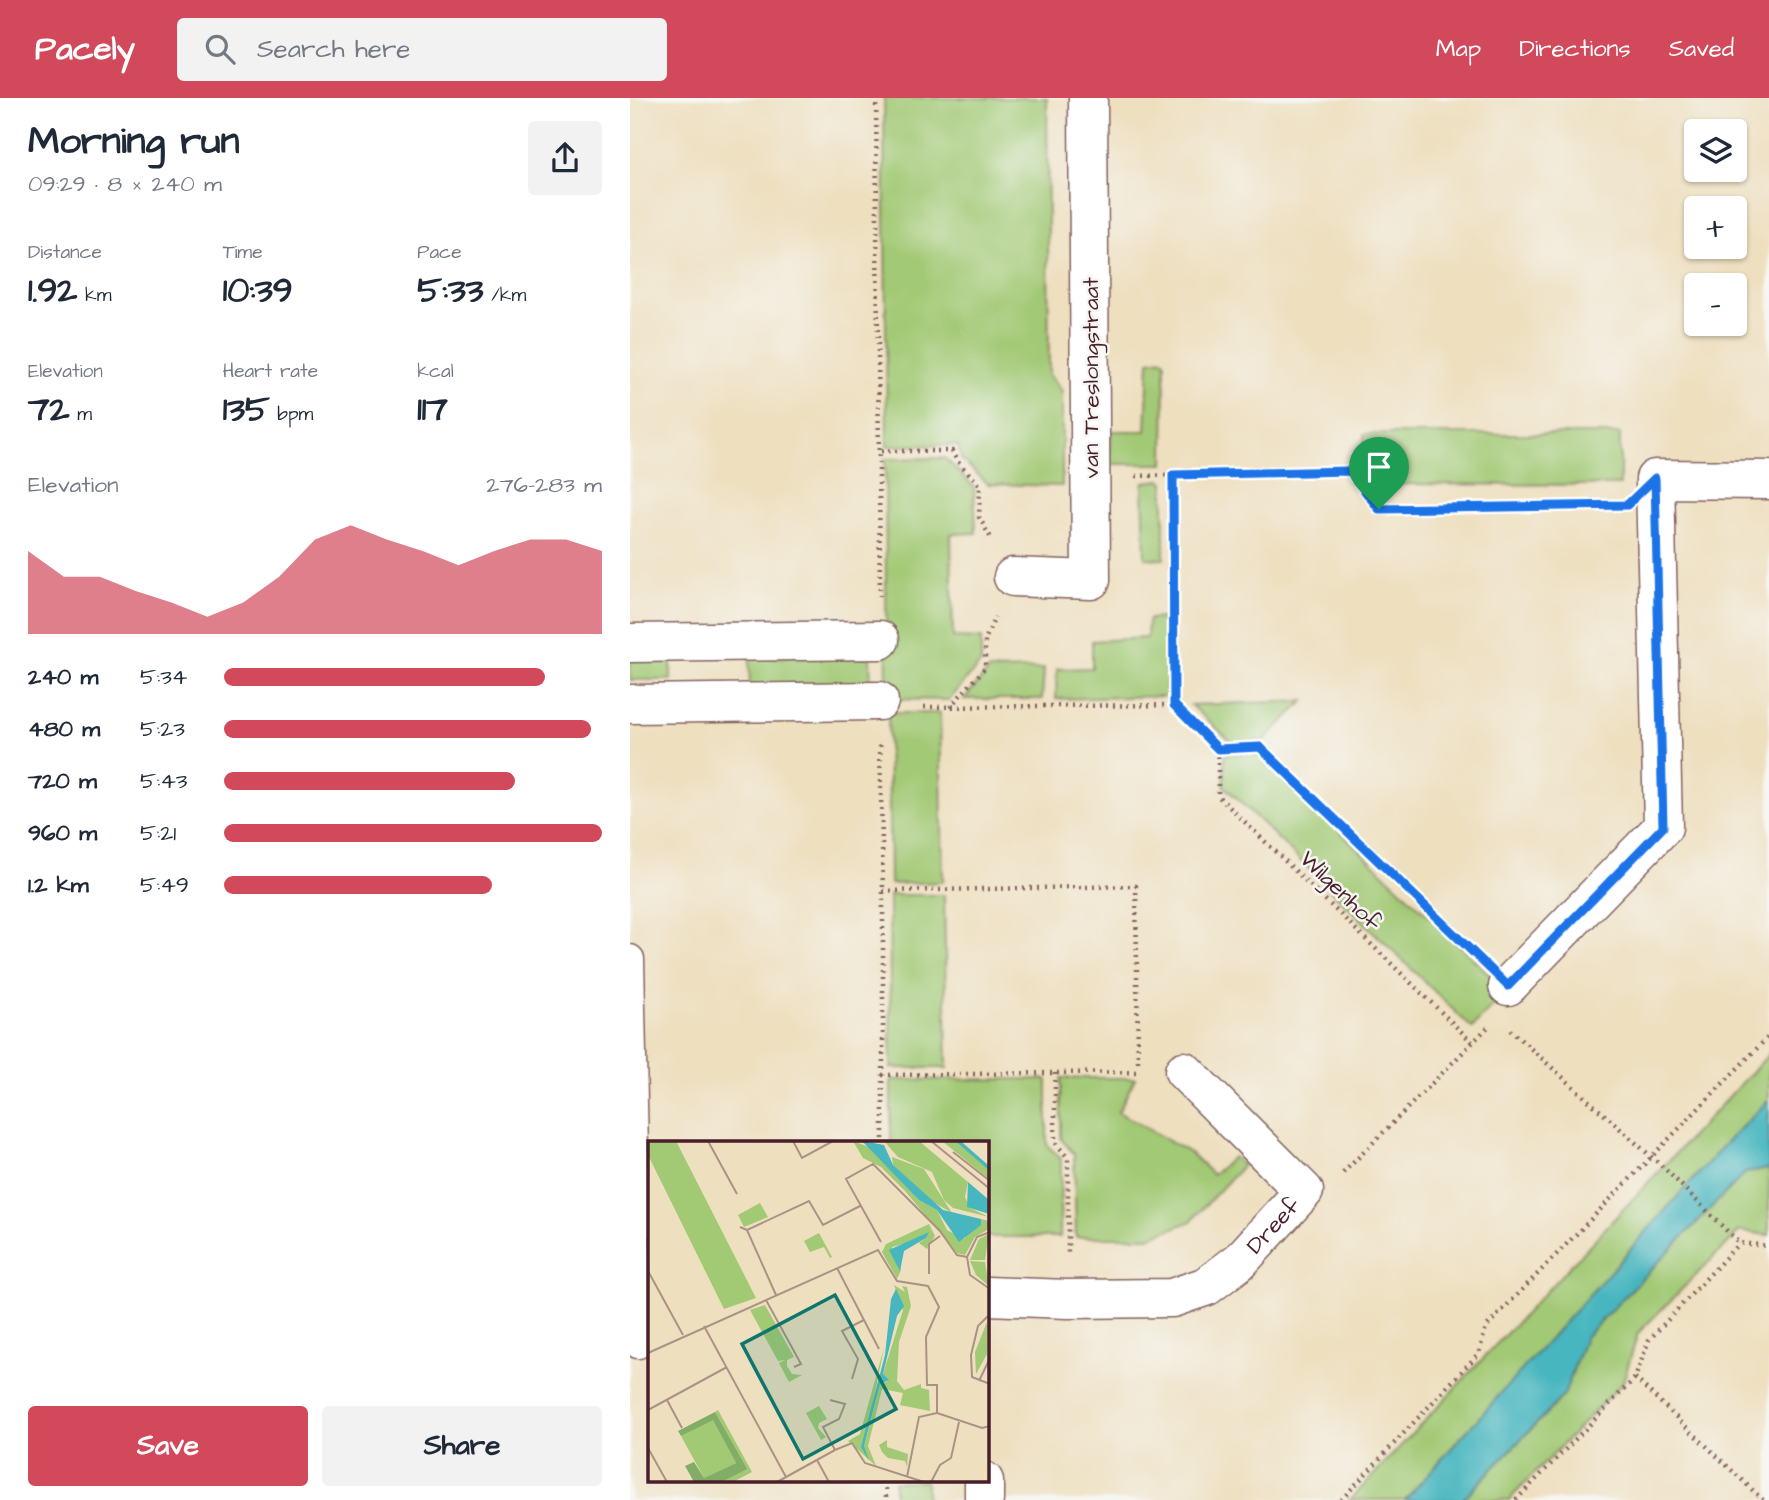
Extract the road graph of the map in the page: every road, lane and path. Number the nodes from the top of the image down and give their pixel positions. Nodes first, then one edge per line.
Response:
1 (1088, 98) edge
2 (1173, 475) junction
3 (1091, 477) junction
4 (1655, 478) junction
5 (1769, 480) edge
6 (1013, 577) dead end
7 (880, 640) dead end
8 (630, 643) edge
9 (878, 701) joint
10 (630, 704) edge
11 (1174, 705) junction
12 (1218, 749) junction
13 (883, 891) dead end
14 (630, 959) edge
15 (1502, 1002) junction
16 (1507, 1027) dead end
17 (1769, 1036) edge
18 (1472, 1042) junction
19 (1184, 1070) joint
20 (1138, 1072) junction
21 (1055, 1073) junction
22 (882, 1075) dead end
23 (1650, 1156) junction
24 (1304, 1191) junction
25 (1739, 1243) junction
26 (1769, 1246) edge
27 (989, 1296) edge
28 (1068, 1299) junction
29 (638, 1344) dead end
30 (1636, 1378) junction
31 (886, 1482) edge
32 (984, 1482) edge
33 (886, 1500) edge
34 (984, 1500) edge
35 (1341, 1500) edge
36 (1516, 1500) edge
37 (1763, 1500) edge

1 - 3 street, van Treslongstraat
2 - 3 path
2 - 4 path
2 - 11 path
3 - 6 street, van Treslongstraat
4 - 5 street
4 - 15 street
7 - 8 street
9 - 10 street
9 - 11 path
11 - 12 path
12 - 15 path, Wilgenhof
12 - 18 path, Wilgenhof
13 - 20 path
14 - 29 lane
15 - 18 path, Dreef
16 - 23 path
17 - 23 path
18 - 24 path, Dreef
19 - 20 path
19 - 24 street
20 - 21 path
21 - 22 path
21 - 28 path
23 - 25 path
23 - 35 path
24 - 28 street, Dreef
25 - 26 path
25 - 30 path
27 - 28 street, Dreef
30 - 36 path
30 - 37 path
31 - 33 path
32 - 34 street

